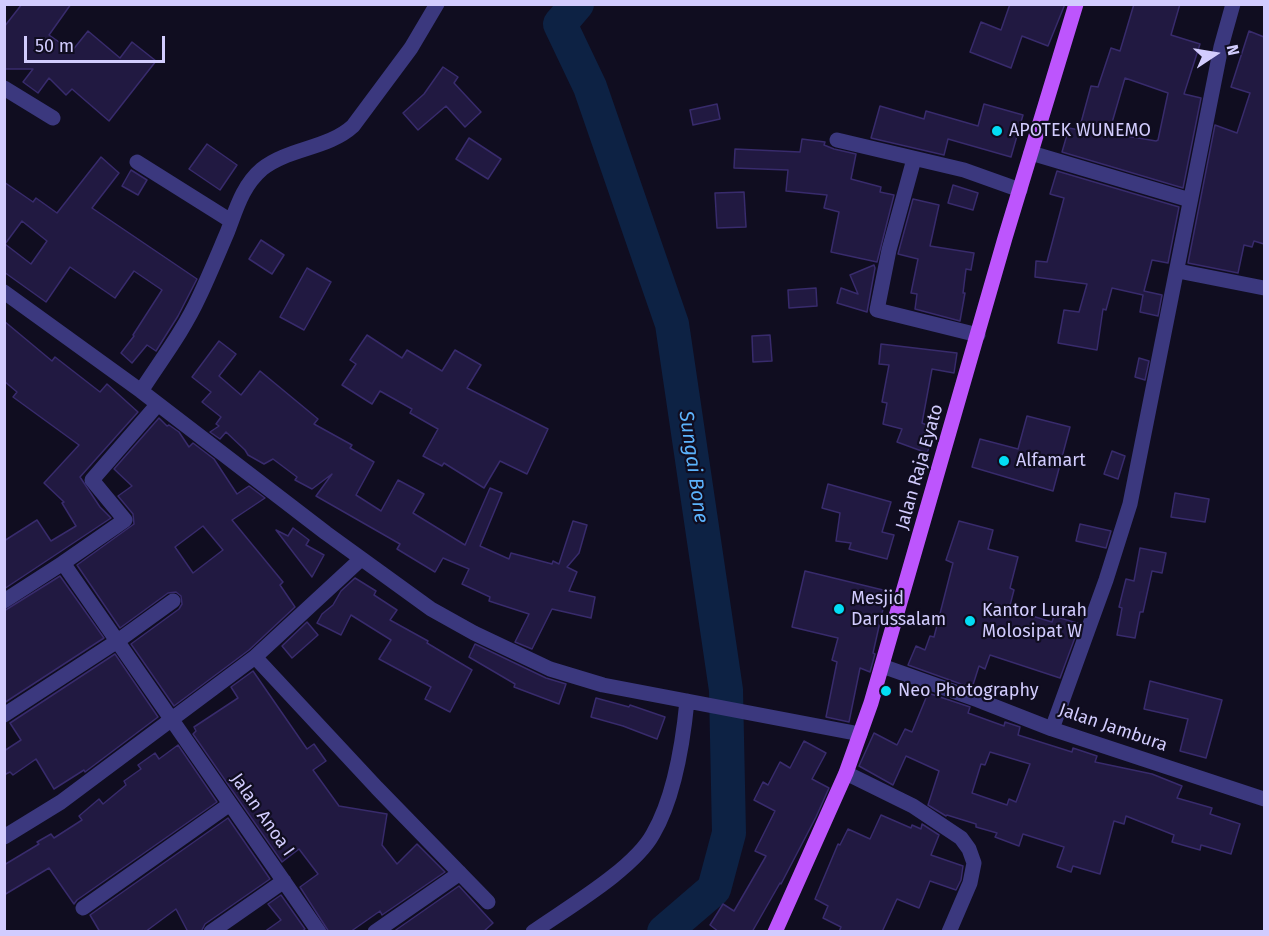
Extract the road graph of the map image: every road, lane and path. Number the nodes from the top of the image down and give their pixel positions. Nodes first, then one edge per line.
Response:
1 (437, 4) edge
2 (1076, 4) edge
3 (1233, 4) edge
4 (4, 88) edge
5 (53, 118) dead end
6 (837, 140) dead end
7 (1031, 153) junction
8 (914, 159) junction
9 (137, 162) dead end
10 (1020, 190) junction
11 (1190, 200) junction
12 (231, 221) junction
13 (1178, 271) junction
14 (1264, 288) edge
15 (4, 292) edge
16 (978, 335) junction
17 (141, 391) junction
18 (158, 404) junction
19 (361, 559) junction
20 (63, 562) junction
21 (4, 601) edge
22 (173, 601) dead end
23 (119, 640) junction
24 (255, 657) junction
25 (882, 666) junction
26 (689, 701) junction
27 (4, 715) edge
28 (172, 721) junction
29 (1052, 729) junction
30 (860, 734) junction
31 (846, 772) junction
32 (1264, 799) edge
33 (230, 804) junction
34 (4, 837) edge
35 (460, 873) junction
36 (284, 881) junction
37 (488, 902) dead end
38 (83, 908) dead end
39 (211, 932) edge
40 (320, 932) edge
41 (375, 932) edge
42 (533, 932) edge
43 (775, 932) edge
44 (949, 932) edge

1 - 12 street
2 - 7 main road, Jalan Raja Eyato
3 - 11 street
4 - 5 street
6 - 8 street
7 - 10 main road, Jalan Raja Eyato
7 - 11 street
8 - 10 street
8 - 16 street
9 - 12 street
10 - 16 main road, Jalan Raja Eyato
11 - 13 street
12 - 17 street
13 - 14 street
13 - 29 street
15 - 17 street
16 - 25 main road, Jalan Raja Eyato
17 - 18 street
18 - 19 street
18 - 20 street
19 - 24 street
19 - 26 street
20 - 21 street
20 - 23 street, Jalan Anoa I
22 - 23 street
23 - 27 street
23 - 28 street, Jalan Anoa I
24 - 28 street
24 - 35 street
25 - 29 street, Jalan Jambura
25 - 30 main road, Jalan Raja Eyato
26 - 30 street
26 - 42 street
28 - 33 street, Jalan Anoa I
28 - 34 street
29 - 32 street, Jalan Jambura
30 - 31 main road, Jalan Raja Eyato
31 - 43 main road, Jalan Raja Eyato
31 - 44 street
33 - 36 street, Jalan Anoa I
33 - 38 street
35 - 37 street
35 - 41 street
36 - 39 street
36 - 40 street, Jalan Anoa I

